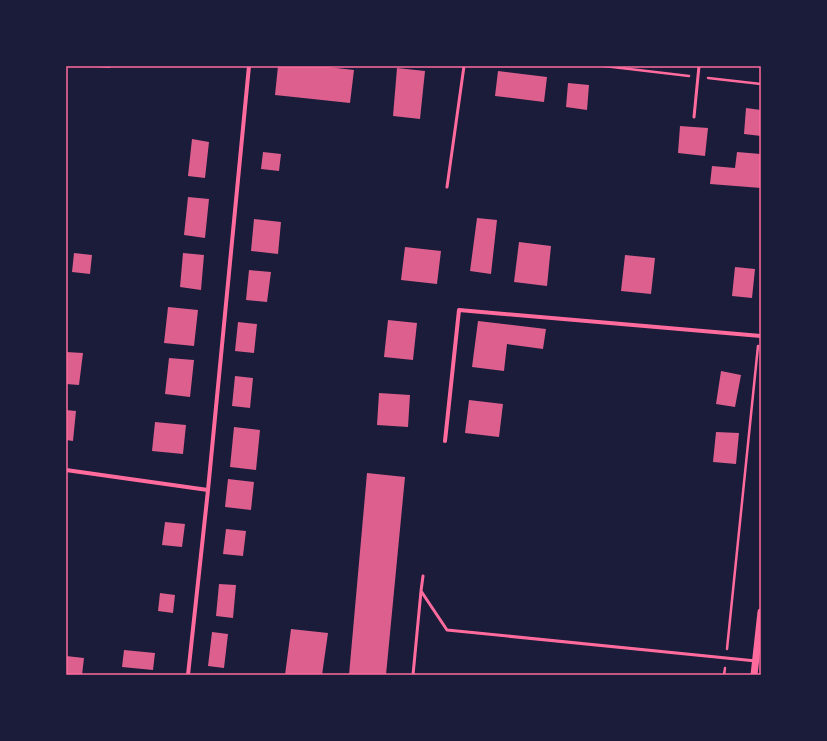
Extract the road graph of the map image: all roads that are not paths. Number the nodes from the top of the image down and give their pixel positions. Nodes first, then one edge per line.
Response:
1 (249, 66) edge
2 (464, 66) edge
3 (699, 66) edge
4 (694, 117) dead end
5 (447, 187) dead end
6 (760, 335) edge
7 (445, 441) dead end
8 (66, 470) edge
9 (208, 490) junction
10 (423, 576) dead end
11 (421, 592) junction
12 (761, 612) edge
13 (756, 661) junction
14 (188, 675) edge
15 (413, 675) edge
16 (754, 675) edge

1 - 9 street
2 - 5 lane
3 - 4 lane
6 - 7 street
8 - 9 street
9 - 14 street
10 - 11 lane
11 - 13 lane
11 - 15 lane
12 - 13 street
13 - 16 street

